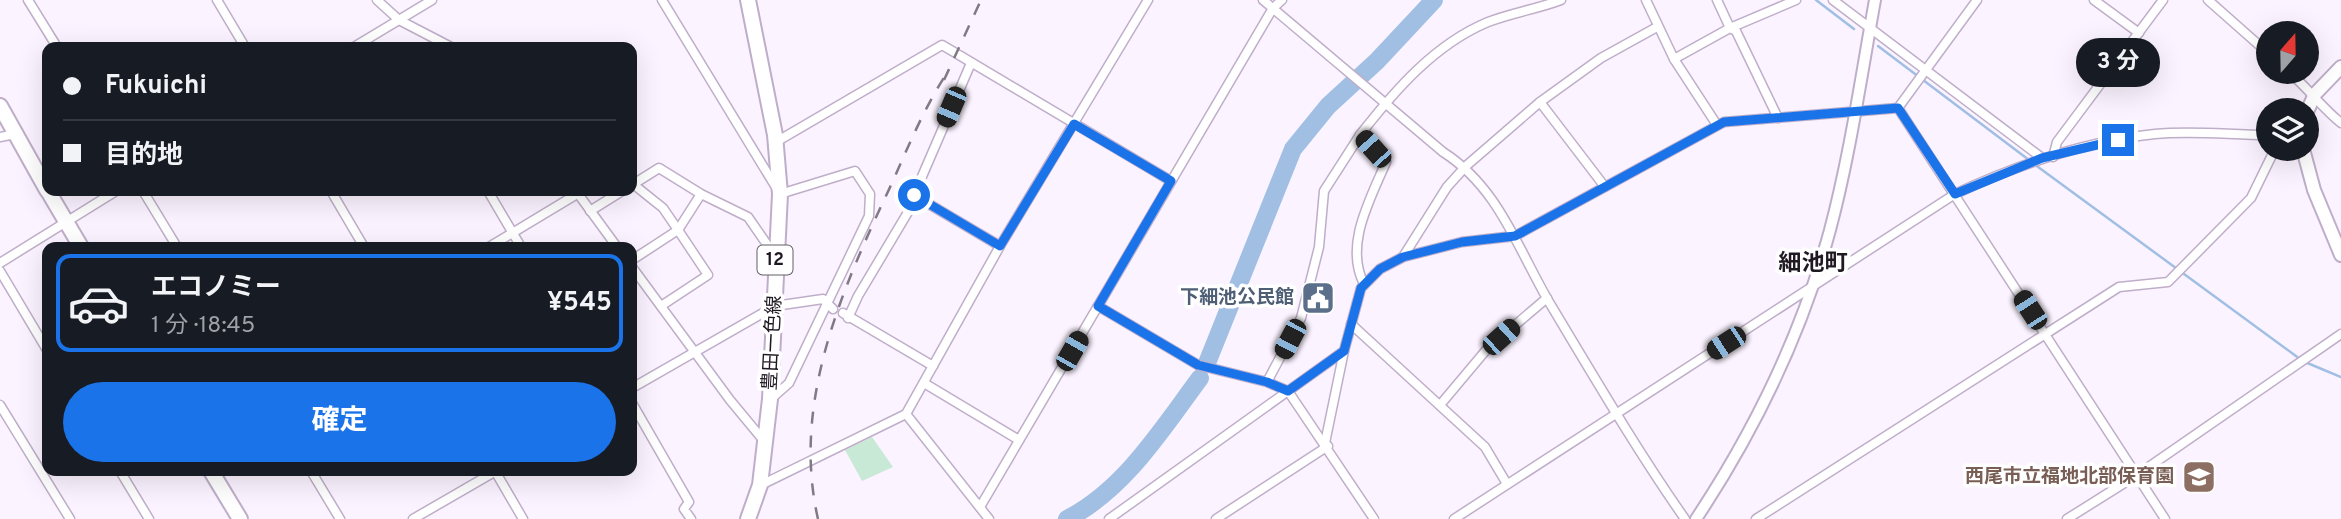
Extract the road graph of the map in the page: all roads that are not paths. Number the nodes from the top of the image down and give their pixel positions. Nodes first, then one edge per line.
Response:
1 (28, 0) edge
2 (217, 0) edge
3 (377, 0) edge
4 (432, 0) edge
5 (662, 0) edge
6 (748, 0) edge
7 (1148, 0) edge
8 (1263, 0) edge
9 (1282, 0) edge
10 (1561, 0) edge
11 (1646, 0) edge
12 (1717, 0) edge
13 (1796, 0) edge
14 (1833, 0) edge
15 (1875, 0) edge
16 (1977, 0) edge
17 (2094, 0) edge
18 (2164, 0) edge
19 (2208, 0) edge
20 (1273, 8) junction
21 (399, 20) junction
22 (1657, 27) junction
23 (1730, 28) junction
24 (1870, 28) junction
25 (2139, 33) junction
26 (54, 42) edge
27 (242, 42) edge
28 (362, 42) edge
29 (441, 42) edge
30 (2256, 42) edge
31 (1674, 59) junction
32 (971, 63) junction
33 (2341, 67) edge
34 (1922, 75) junction
35 (2303, 84) edge
36 (2315, 94) junction
37 (2313, 98) edge
38 (1541, 102) junction
39 (1385, 104) junction
40 (0, 106) edge
41 (1898, 108) junction
42 (1855, 111) junction
43 (1778, 118) junction
44 (2341, 123) edge
45 (1074, 124) junction
46 (1717, 125) junction
47 (15, 135) junction
48 (1360, 135) junction
49 (2256, 135) edge
50 (0, 137) edge
51 (776, 142) junction
52 (2053, 157) junction
53 (2040, 159) junction
54 (2269, 161) edge
55 (2306, 161) edge
56 (1466, 166) junction
57 (42, 180) edge
58 (1171, 181) junction
59 (637, 182) edge
60 (1605, 187) junction
61 (637, 188) edge
62 (701, 194) junction
63 (780, 194) junction
64 (1955, 194) junction
65 (51, 196) edge
66 (108, 196) edge
67 (146, 196) edge
68 (334, 196) edge
69 (491, 196) edge
70 (570, 196) edge
71 (579, 196) edge
72 (614, 196) edge
73 (917, 197) junction
74 (590, 211) junction
75 (66, 222) junction
76 (678, 230) junction
77 (513, 232) junction
78 (1515, 236) junction
79 (77, 242) edge
80 (174, 242) edge
81 (361, 242) edge
82 (497, 242) edge
83 (518, 242) edge
84 (613, 242) edge
85 (1000, 246) junction
86 (2341, 255) edge
87 (775, 256) junction
88 (637, 257) edge
89 (1403, 257) junction
90 (0, 263) edge
91 (0, 271) edge
92 (637, 274) edge
93 (1364, 284) junction
94 (1812, 286) junction
95 (1547, 298) junction
96 (830, 305) junction
97 (661, 306) junction
98 (775, 306) junction
99 (1098, 306) junction
100 (1351, 324) junction
101 (2045, 334) junction
102 (2341, 334) edge
103 (42, 341) edge
104 (694, 351) junction
105 (1344, 351) junction
106 (933, 366) junction
107 (1267, 382) junction
108 (924, 383) junction
109 (637, 385) edge
110 (1288, 391) junction
111 (770, 399) junction
112 (0, 405) edge
113 (1440, 405) junction
114 (637, 412) edge
115 (906, 414) junction
116 (1617, 414) junction
117 (1019, 440) junction
118 (764, 441) junction
119 (1326, 444) junction
120 (42, 473) edge
121 (2137, 475) junction
122 (44, 476) edge
123 (123, 476) edge
124 (214, 476) edge
125 (314, 476) edge
126 (486, 476) edge
127 (498, 476) edge
128 (1507, 484) junction
129 (760, 485) junction
130 (981, 507) junction
131 (1679, 510) junction
132 (70, 519) edge
133 (149, 519) edge
134 (240, 519) edge
135 (340, 519) edge
136 (413, 519) edge
137 (523, 519) edge
138 (691, 519) edge
139 (748, 519) edge
140 (989, 519) edge
141 (1109, 519) edge
142 (1216, 519) edge
143 (1374, 519) edge
144 (1454, 519) edge
145 (1671, 519) edge
146 (1685, 519) edge
147 (1696, 519) edge
148 (1756, 519) edge
149 (2067, 519) edge
150 (2165, 519) edge

1 - 26 street
2 - 27 street
3 - 21 street
4 - 21 street
5 - 63 street
6 - 51 main road, 豊田一色線 / 12
7 - 45 street
8 - 20 street
9 - 20 street
10 - 39 street
11 - 22 street
12 - 23 street
13 - 23 street
14 - 24 street
15 - 24 street
16 - 34 street
17 - 25 street
18 - 25 street
19 - 30 street
20 - 39 street
20 - 58 street
21 - 28 street
21 - 29 street
22 - 31 street
22 - 38 street
23 - 31 street
23 - 43 street
24 - 34 street
24 - 42 street
25 - 52 street
31 - 46 street
32 - 45 street
32 - 51 street
32 - 73 street
33 - 36 main road
34 - 41 street
34 - 53 street
35 - 36 street
36 - 37 main road
36 - 44 street
38 - 56 street
38 - 60 street
39 - 48 street
39 - 56 street
40 - 47 main road
41 - 42 street
41 - 64 street
42 - 43 street
42 - 94 street
43 - 46 street
45 - 58 street
45 - 85 street
46 - 60 street
47 - 50 street
47 - 57 main road
48 - 93 street
48 - 107 street
49 - 52 street
51 - 63 main road, 豊田一色線 / 12
52 - 53 street
53 - 64 street
54 - 101 street
55 - 86 main road
56 - 78 street
56 - 89 street
58 - 99 street
59 - 62 street
60 - 78 street
61 - 76 street
62 - 76 street
62 - 87 street
63 - 87 main road, 豊田一色線 / 12
63 - 96 street
64 - 94 street
64 - 101 street
65 - 75 main road
66 - 75 street
67 - 80 street
68 - 81 street
69 - 77 street
70 - 77 street
71 - 74 street
72 - 74 street
73 - 85 street
73 - 106 street
74 - 84 street
75 - 79 main road
75 - 90 street
76 - 88 street
76 - 97 street
77 - 82 street
77 - 83 street
78 - 89 street
78 - 95 street
85 - 106 street
87 - 98 main road, 豊田一色線 / 12
89 - 93 street
91 - 103 street
92 - 97 street
93 - 100 street
94 - 116 street
94 - 147 street
95 - 113 street
95 - 116 street
96 - 98 street
96 - 111 street
97 - 104 street
98 - 104 street
98 - 111 main road, 豊田一色線 / 12
99 - 107 street
99 - 117 street
100 - 105 street
100 - 113 street
101 - 121 street
101 - 148 street
102 - 121 street
104 - 109 street
104 - 118 street
105 - 110 street
105 - 119 street
106 - 108 street
107 - 110 street
108 - 115 street
108 - 117 street
110 - 119 street
110 - 141 street
111 - 118 main road, 豊田一色線 / 12
112 - 120 street
113 - 128 street
114 - 138 street
115 - 129 street
115 - 130 street
116 - 128 street
116 - 131 street
117 - 130 street
118 - 129 main road, 豊田一色線 / 12
119 - 142 street
119 - 143 street
121 - 149 street
121 - 150 street
122 - 132 street
123 - 133 street
124 - 134 main road
125 - 135 street
126 - 136 street
127 - 137 street
128 - 144 street
129 - 139 main road, 豊田一色線 / 12
130 - 140 street
131 - 145 street
131 - 146 street

